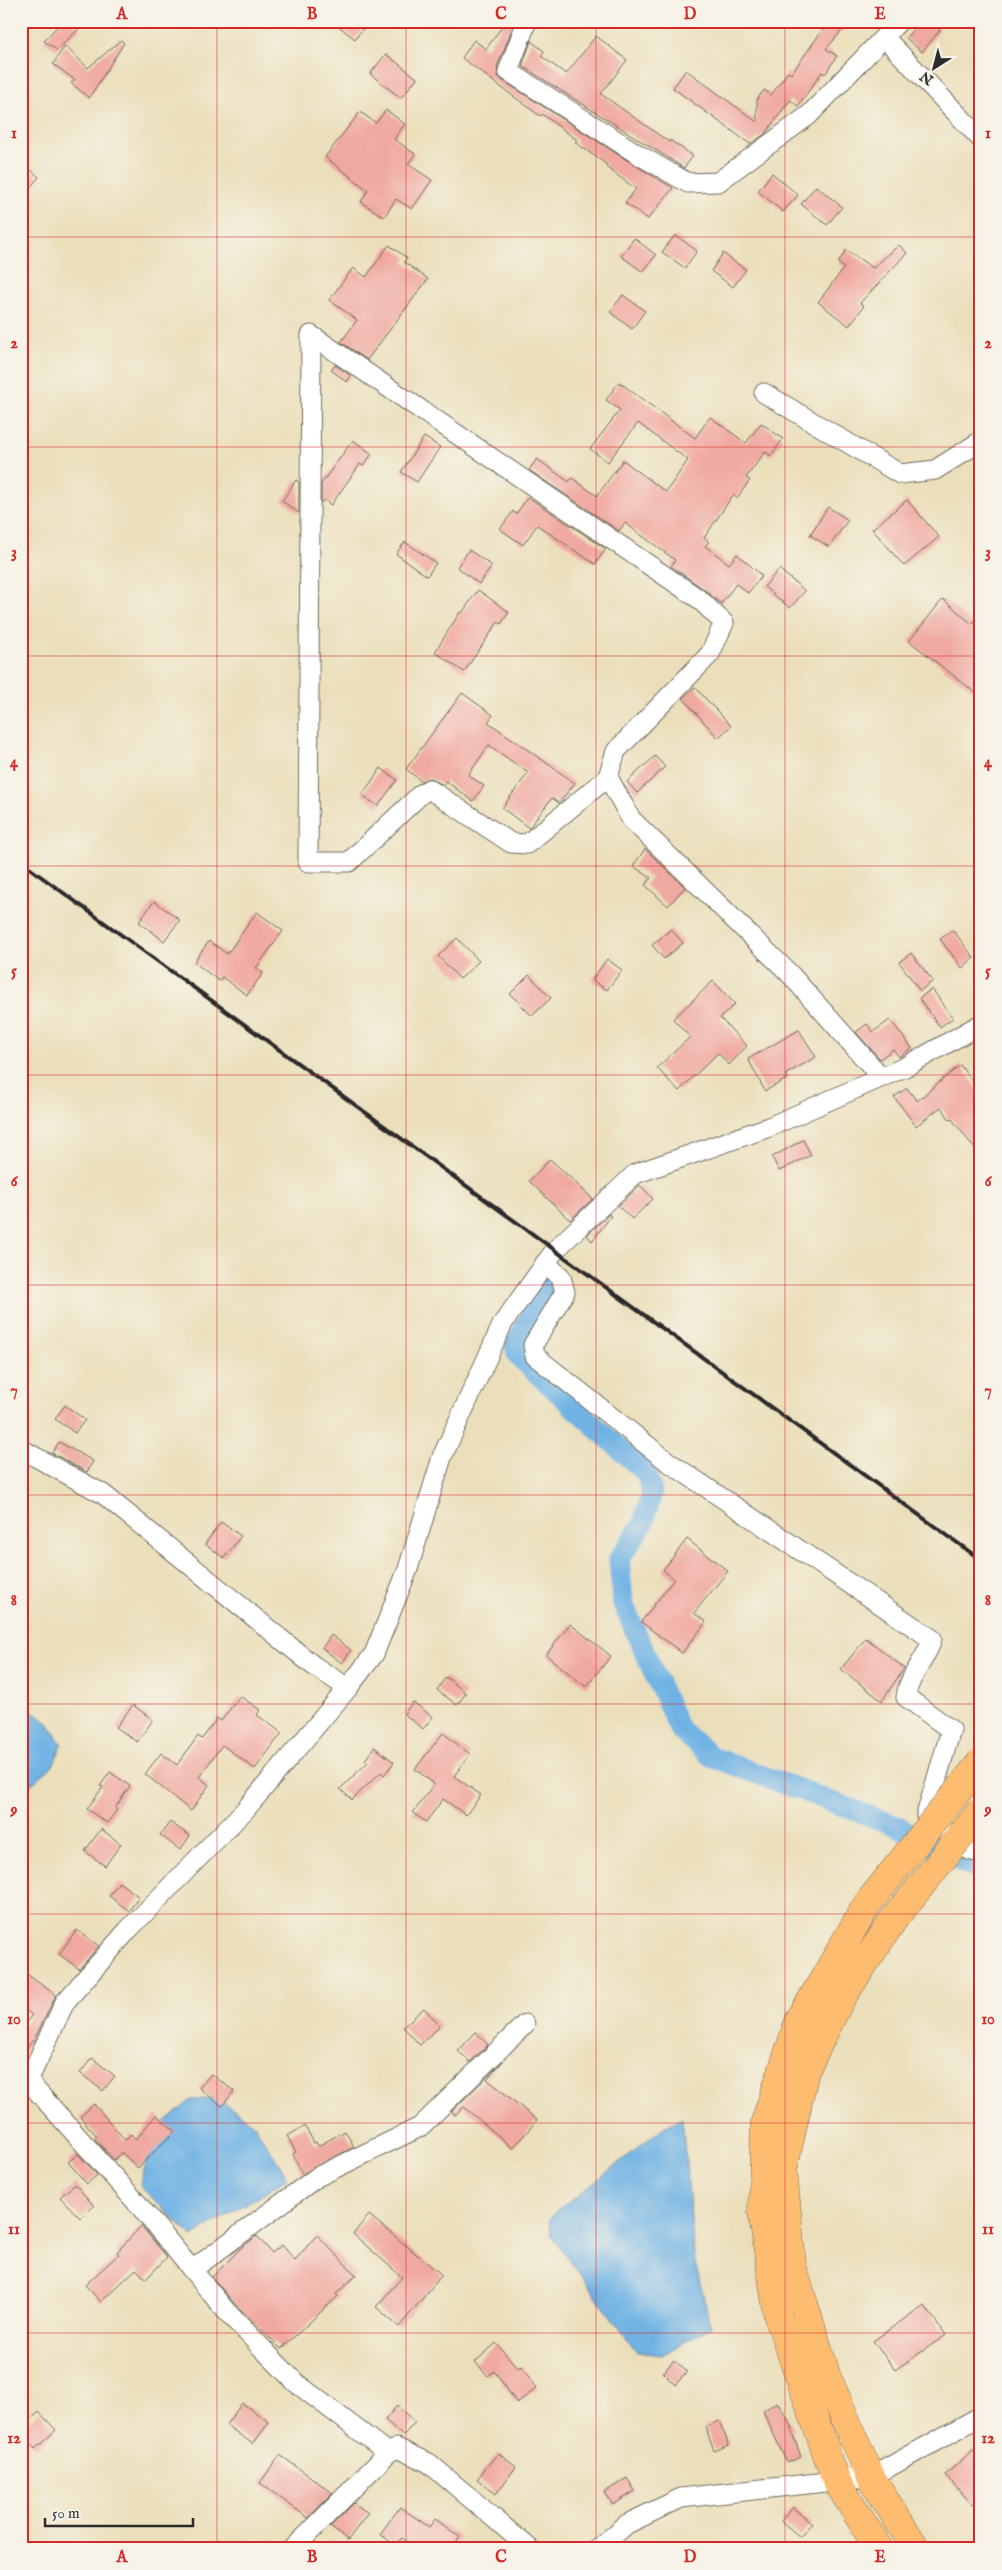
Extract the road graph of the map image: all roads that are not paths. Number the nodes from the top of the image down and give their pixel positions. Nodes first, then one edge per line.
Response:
1 (527, 21) edge
2 (899, 21) edge
3 (884, 37) junction
4 (981, 140) edge
5 (764, 394) dead end
6 (981, 441) edge
7 (608, 776) junction
8 (981, 1024) edge
9 (881, 1077) junction
10 (546, 1263) junction
11 (21, 1449) edge
12 (348, 1688) junction
13 (981, 1762) edge
14 (981, 1811) edge
15 (981, 1853) edge
16 (525, 2024) dead end
17 (25, 2085) edge
18 (192, 2270) junction
19 (981, 2416) edge
20 (388, 2453) junction
21 (871, 2477) junction
22 (836, 2480) junction
23 (293, 2549) edge
24 (530, 2549) edge
25 (598, 2549) edge
26 (879, 2549) edge
27 (916, 2549) edge

1 - 3 street
2 - 3 street
3 - 4 street
5 - 6 street
7 - 7 street
7 - 9 street
8 - 9 street
9 - 10 street
10 - 12 street
10 - 15 street
11 - 12 street
12 - 17 street
13 - 22 main road, bridge
14 - 21 main road, bridge
16 - 18 street
17 - 18 street
18 - 20 street
19 - 21 street
20 - 23 street
20 - 24 street
21 - 22 street
21 - 27 main road
22 - 25 street
22 - 26 main road

